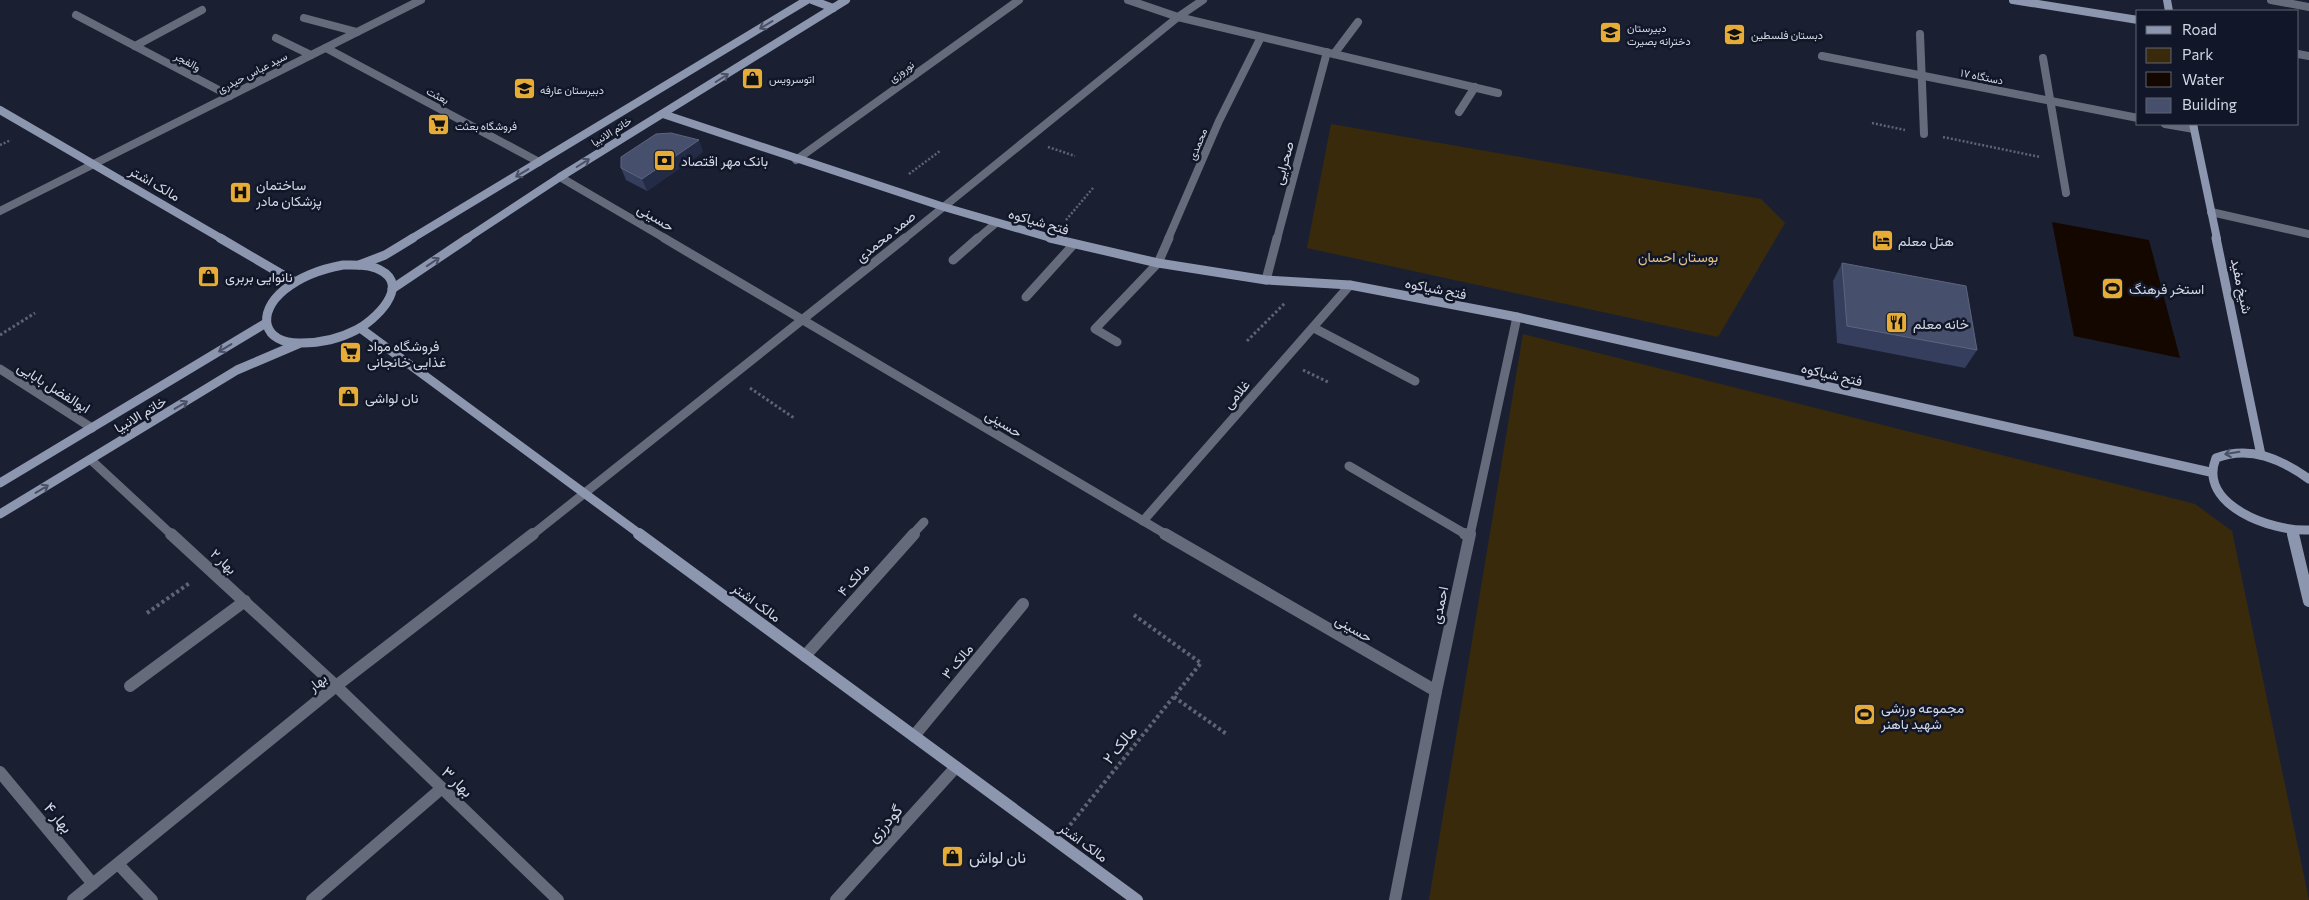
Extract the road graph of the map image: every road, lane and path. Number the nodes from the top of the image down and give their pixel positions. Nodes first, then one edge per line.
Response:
1 (407, 0) edge
2 (807, 0) edge
3 (812, 0) edge
4 (846, 0) edge
5 (1020, 0) edge
6 (1128, 0) edge
7 (1203, 0) edge
8 (2013, 0) edge
9 (2271, 0) edge
10 (418, 2) edge
11 (2309, 7) edge
12 (833, 8) junction
13 (202, 10) dead end
14 (76, 15) dead end
15 (1178, 17) junction
16 (304, 18) dead end
17 (2136, 20) edge
18 (1358, 22) dead end
19 (357, 32) junction
20 (1920, 34) dead end
21 (1261, 37) junction
22 (276, 38) dead end
23 (135, 46) junction
24 (326, 48) junction
25 (1330, 53) junction
26 (311, 55) junction
27 (1822, 56) dead end
28 (2043, 58) dead end
29 (1922, 76) junction
30 (1475, 87) junction
31 (1498, 93) dead end
32 (230, 96) junction
33 (2050, 101) junction
34 (0, 110) edge
35 (1459, 112) dead end
36 (663, 114) junction
37 (2136, 118) edge
38 (1872, 124) dead end
39 (2174, 125) edge
40 (2193, 127) edge
41 (1924, 134) junction
42 (940, 151) dead end
43 (796, 160) junction
44 (2060, 161) junction
45 (539, 162) junction
46 (93, 164) junction
47 (560, 177) junction
48 (1093, 188) dead end
49 (888, 189) junction
50 (2066, 193) dead end
51 (944, 207) junction
52 (0, 211) edge
53 (2211, 212) junction
54 (996, 223) junction
55 (2309, 234) edge
56 (1051, 239) junction
57 (1073, 245) junction
58 (953, 260) dead end
59 (1158, 263) junction
60 (358, 265) junction
61 (1266, 280) junction
62 (295, 282) junction
63 (1305, 283) junction
64 (1350, 286) junction
65 (392, 289) junction
66 (1026, 297) dead end
67 (35, 313) dead end
68 (1517, 317) junction
69 (803, 321) junction
70 (266, 322) junction
71 (360, 328) junction
72 (1314, 328) junction
73 (0, 335) edge
74 (1247, 341) dead end
75 (1117, 342) dead end
76 (298, 344) junction
77 (1285, 360) junction
78 (0, 369) edge
79 (732, 377) junction
80 (1415, 381) dead end
81 (1328, 382) dead end
82 (794, 418) dead end
83 (92, 428) junction
84 (2262, 455) junction
85 (91, 460) junction
86 (1349, 466) dead end
87 (2210, 472) junction
88 (2309, 479) edge
89 (0, 483) edge
90 (585, 494) junction
91 (0, 514) edge
92 (1143, 521) junction
93 (924, 522) dead end
94 (2292, 530) junction
95 (2309, 530) edge
96 (1469, 536) junction
97 (210, 568) junction
98 (245, 601) junction
99 (2309, 601) edge
100 (1022, 604) dead end
101 (148, 613) dead end
102 (1134, 614) dead end
103 (805, 656) junction
104 (130, 686) dead end
105 (336, 686) junction
106 (1436, 691) junction
107 (1174, 697) junction
108 (1228, 735) dead end
109 (914, 736) junction
110 (956, 767) junction
111 (0, 772) edge
112 (442, 788) junction
113 (1057, 841) junction
114 (118, 864) junction
115 (93, 884) junction
116 (72, 900) edge
117 (152, 900) edge
118 (312, 900) edge
119 (558, 900) edge
120 (836, 900) edge
121 (1137, 900) edge
122 (1395, 900) edge

1 - 10 street
2 -> 45 street, خاتم الانبیا
3 - 12 street
4 - 12 street, خاتم الانبیا
5 - 43 street, نوروزی
6 - 15 street
7 - 15 street, صمد محمدی
8 - 17 street
9 - 11 street
10 - 19 street, سید عباس حیدری
36 -> 12 street, خاتم الانبیا
13 - 23 street
14 - 23 street, والفجر
15 - 21 street
15 - 51 street, صمد محمدی
16 - 19 street
18 - 25 street
19 - 24 street, سید عباس حیدری
20 - 29 street
21 - 25 street
21 - 59 street, محمدی
22 - 26 street
23 - 32 street, والفجر
24 - 26 street, سید عباس حیدری
24 - 45 street, بعثت
25 - 30 street
25 - 61 street, صحرایی
26 - 32 street, سید عباس حیدری
27 - 29 street, ۱۷ دستگاه
28 - 33 street
29 - 33 street, ۱۷ دستگاه
29 - 41 street
30 - 31 street
30 - 35 street
32 - 46 street, سید عباس حیدری
33 - 37 street, ۱۷ دستگاه
33 - 44 street
34 - 46 street, مالک اشتر
36 - 43 street, فتح شیاکوه
47 -> 36 street, خاتم الانبیا
38 - 41 path
39 - 40 street
40 - 53 street, شیخ مفید
41 - 44 path
42 - 49 path
43 - 49 street, فتح شیاکوه
44 - 50 street
45 -> 60 street, خاتم الانبیا
46 - 52 street, سید عباس حیدری
46 - 62 street, مالک اشتر
65 -> 47 street, خاتم الانبیا
47 - 69 street, حسینی
48 - 56 path
49 - 51 street, فتح شیاکوه
51 - 54 street, فتح شیاکوه
51 - 69 street, صمد محمدی
53 - 55 street
53 - 84 street, شیخ مفید
54 - 56 street, فتح شیاکوه
54 - 58 street
56 - 57 street, فتح شیاکوه
57 - 59 street, فتح شیاکوه
57 - 66 street
59 - 61 street, فتح شیاکوه
59 - 75 street
60 - 62 street
60 - 65 street
61 - 63 street, فتح شیاکوه
62 - 70 street
63 - 64 street, فتح شیاکوه
63 - 74 path
64 - 68 street, فتح شیاکوه
64 - 72 street, غلامی
65 - 71 street
67 - 73 path
68 - 87 street, فتح شیاکوه
68 - 96 street, احمدی
69 - 79 street, صمد محمدی
69 - 92 street, حسینی
70 - 76 street
70 -> 83 street, خاتم الانبیا
71 - 76 street
71 - 90 street, مالک اشتر
72 - 77 street, غلامی
72 - 80 street
85 -> 76 street, خاتم الانبیا
77 - 81 path
77 - 92 street, غلامی
78 - 83 street, ابوالفضل بابایی
79 - 82 path
79 - 90 street, صمد محمدی
83 - 89 street, خاتم الانبیا
84 -> 87 street
84 - 88 street
91 -> 85 street, خاتم الانبیا
85 - 97 street, بهار ۲
86 - 96 street
87 - 94 street
90 - 103 street, مالک اشتر
90 - 105 street, بهار
92 - 106 street, حسینی
93 - 103 street, مالک ۴
94 - 95 street
94 - 99 street
96 - 106 street, احمدی
97 - 98 street, بهار ۲
97 - 101 path
98 - 104 street
98 - 105 street, بهار ۲
100 - 109 street, مالک ۳
102 - 107 path, مالک ۲
103 - 109 street, مالک اشتر
105 - 112 street, بهار ۳
105 - 114 street, بهار
106 - 122 street, احمدی
107 - 108 path
107 - 113 path, مالک ۲
109 - 110 street, مالک اشتر
110 - 113 street, مالک اشتر
110 - 120 street, گودرزی
111 - 115 street, بهار ۴
112 - 118 street
112 - 119 street, بهار ۳
113 - 121 street, مالک اشتر
114 - 115 street, بهار
114 - 117 street
115 - 116 street, بهار

